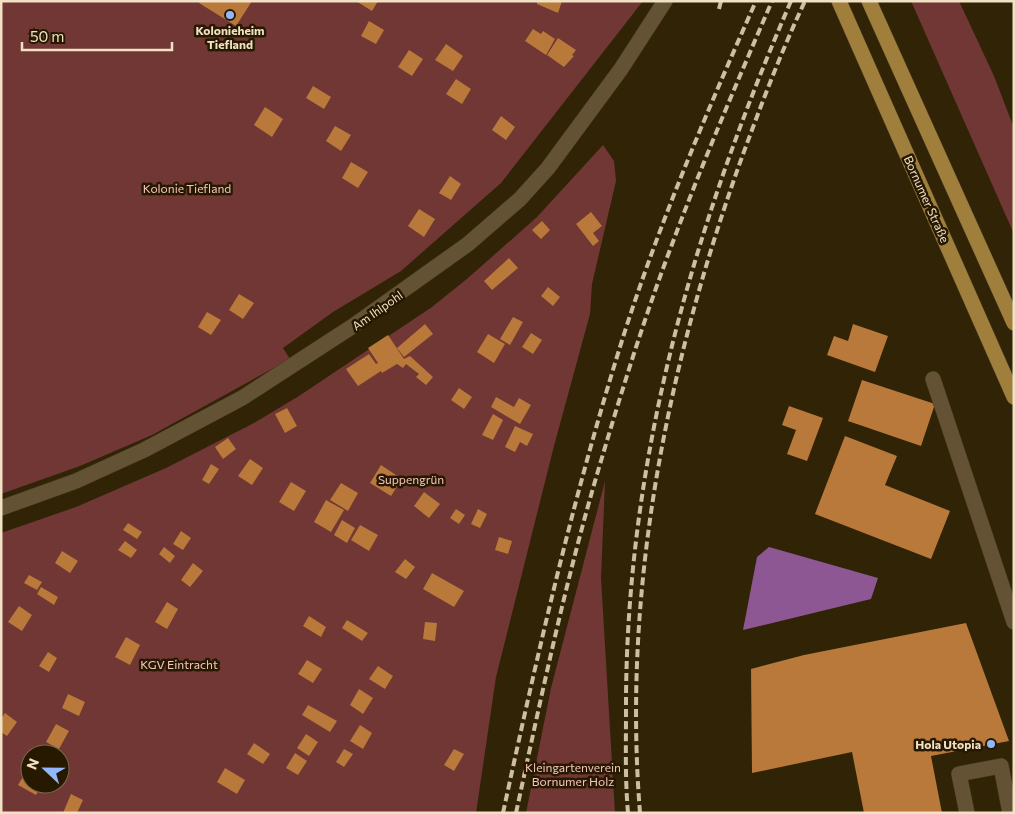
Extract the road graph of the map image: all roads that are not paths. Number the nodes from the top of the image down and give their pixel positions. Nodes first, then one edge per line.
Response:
1 (665, 1) edge
2 (839, 1) edge
3 (871, 5) edge
4 (1014, 323) edge
5 (933, 379) dead end
6 (1014, 397) edge
7 (1, 508) edge
8 (1014, 622) edge
9 (967, 813) edge
10 (1010, 813) edge

1 - 7 lane, Am Ihlpohl
2 - 6 main road, Bornumer Straße
3 - 4 main road
5 - 8 lane
9 - 10 lane

